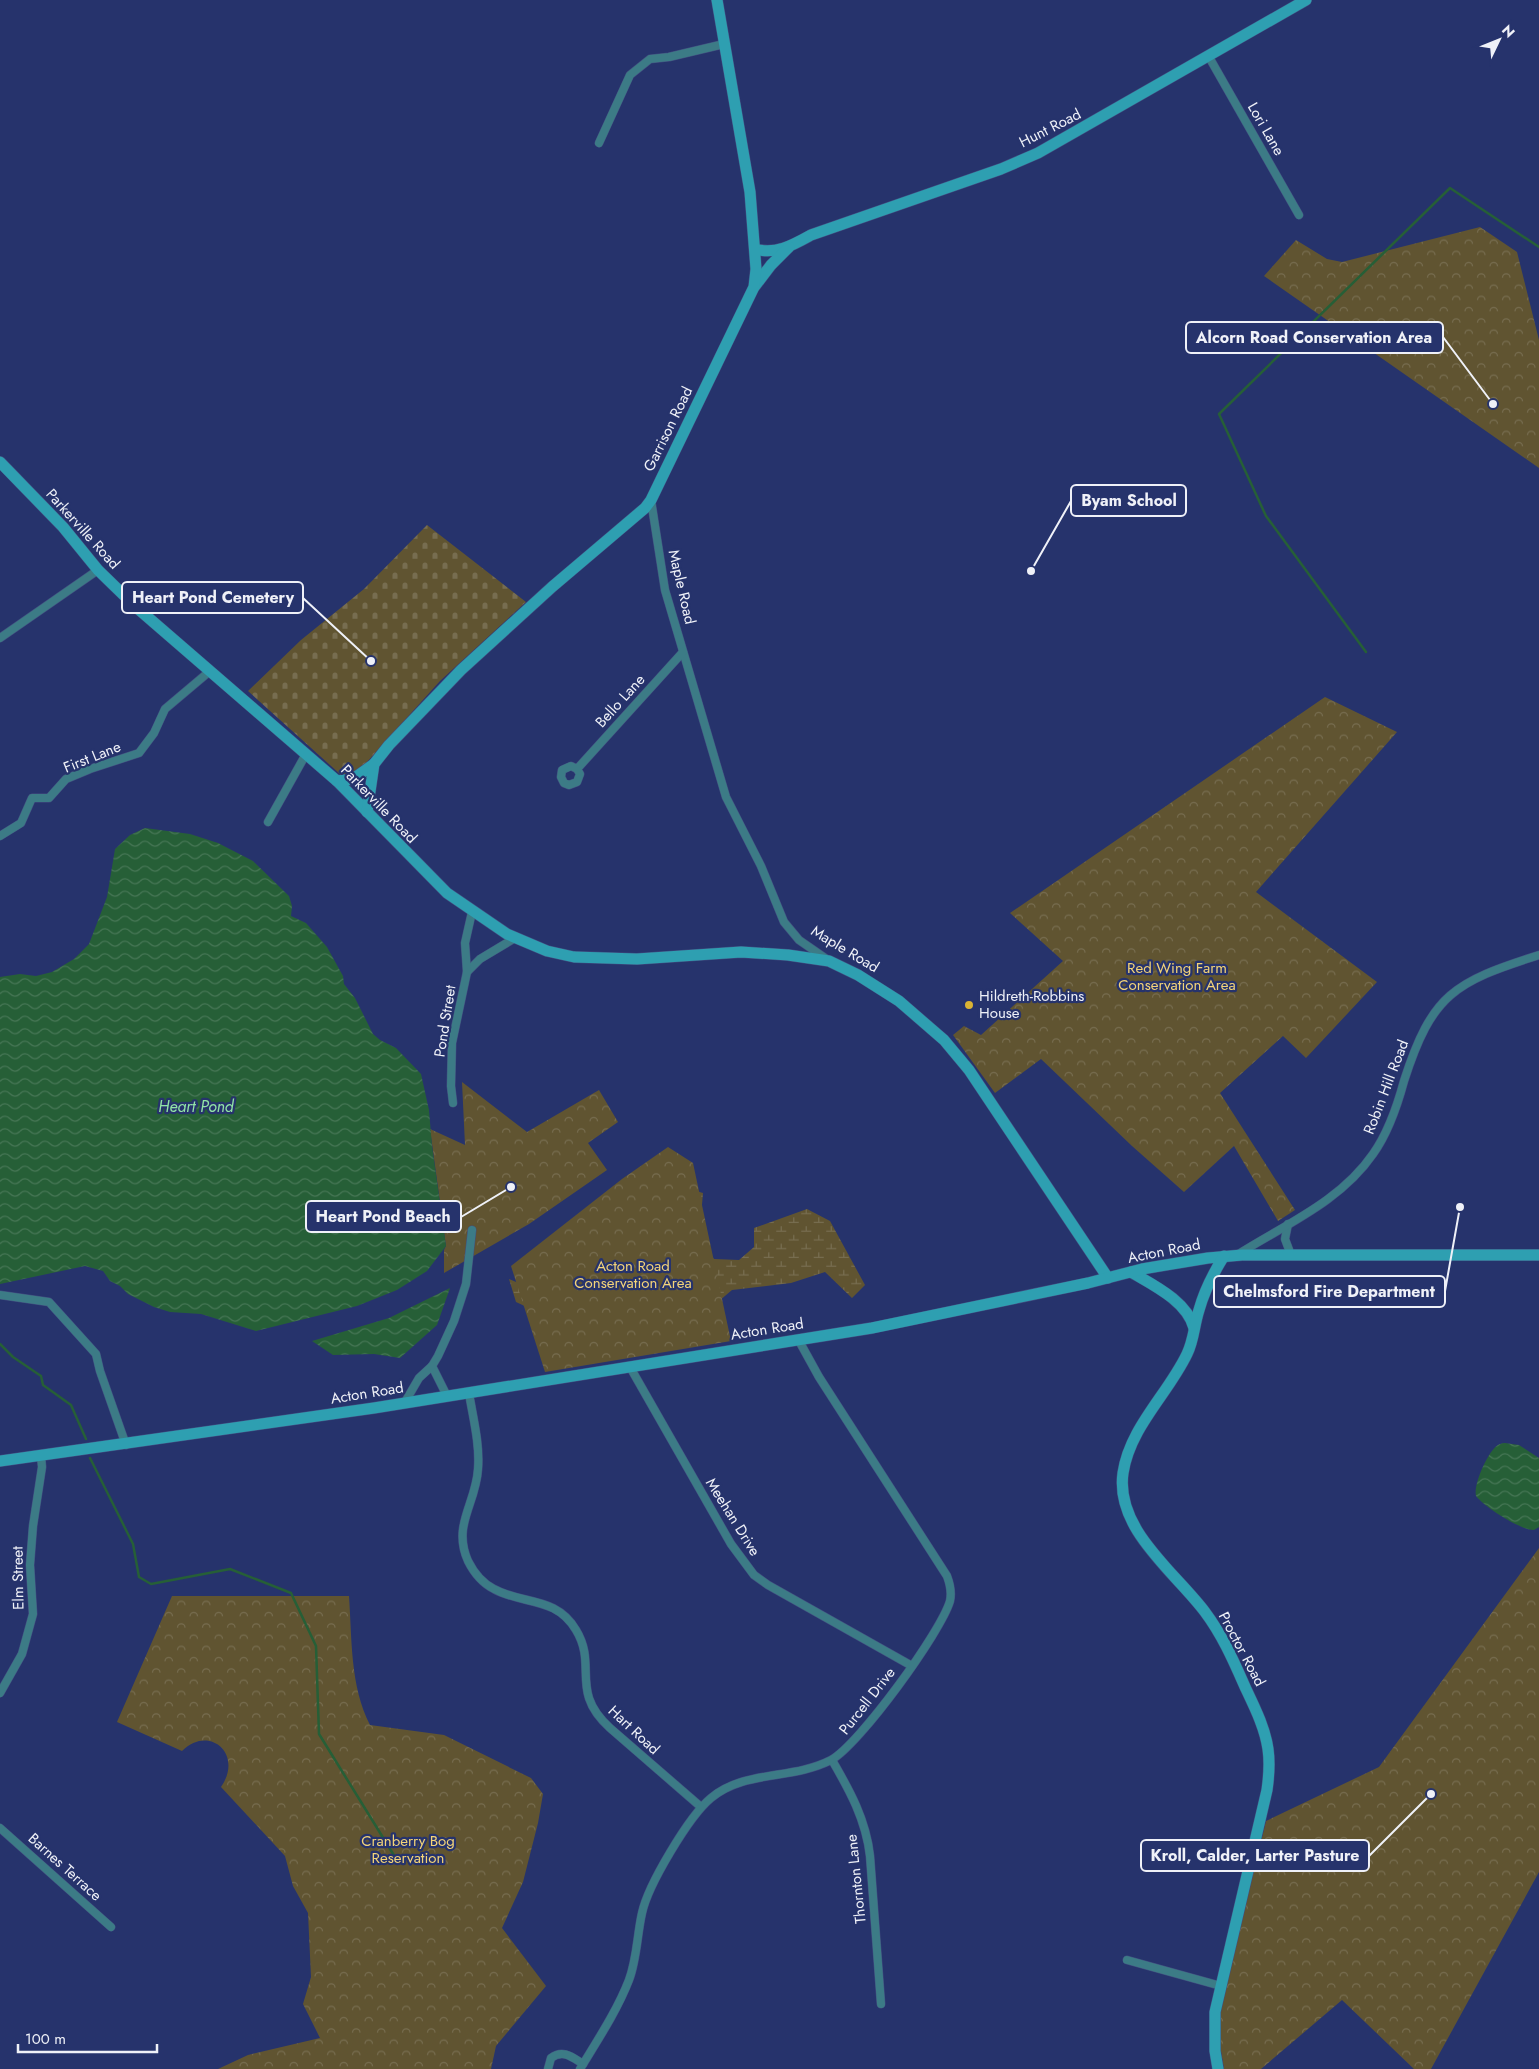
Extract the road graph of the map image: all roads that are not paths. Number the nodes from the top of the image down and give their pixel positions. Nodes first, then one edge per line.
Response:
1 (716, 0) edge
2 (1306, 0) edge
3 (724, 44) junction
4 (1209, 57) junction
5 (599, 143) dead end
6 (1299, 215) dead end
7 (790, 246) junction
8 (755, 249) junction
9 (754, 287) junction
10 (0, 462) edge
11 (651, 500) junction
12 (98, 570) junction
13 (0, 638) edge
14 (683, 652) junction
15 (210, 671) junction
16 (306, 754) junction
17 (374, 764) junction
18 (577, 769) dead end
19 (337, 781) junction
20 (366, 812) junction
21 (268, 822) dead end
22 (0, 836) edge
23 (472, 912) junction
24 (515, 938) junction
25 (1539, 955) edge
26 (828, 960) junction
27 (467, 972) junction
28 (453, 1103) dead end
29 (1288, 1224) junction
30 (472, 1230) dead end
31 (1291, 1255) junction
32 (1230, 1256) junction
33 (1539, 1256) edge
34 (1131, 1272) junction
35 (1108, 1278) junction
36 (0, 1295) edge
37 (1194, 1328) junction
38 (798, 1339) junction
39 (432, 1366) junction
40 (630, 1367) junction
41 (469, 1393) junction
42 (447, 1396) junction
43 (405, 1402) junction
44 (126, 1444) junction
45 (41, 1456) junction
46 (0, 1461) edge
47 (912, 1666) junction
48 (0, 1693) edge
49 (832, 1760) junction
50 (701, 1807) junction
51 (0, 1828) edge
52 (111, 1927) dead end
53 (1126, 1960) dead end
54 (1221, 1986) junction
55 (881, 2004) dead end
56 (581, 2066) edge
57 (548, 2069) edge
58 (1218, 2069) edge

1 - 3 main road, Garrison Road
2 - 4 main road, Hunt Road
3 - 5 street
3 - 8 main road, Garrison Road
4 - 6 street, Lori Lane
4 - 7 main road, Hunt Road
7 - 8 main road, Hunt Road
7 - 9 main road, Hunt Road
8 - 9 main road, Garrison Road
9 - 11 main road, Garrison Road
10 - 12 main road, Parkerville Road
11 - 14 street, Maple Road
11 - 17 main road, Garrison Road
12 - 13 street
12 - 15 main road, Parkerville Road
14 - 18 street, Bello Lane
14 - 26 street, Maple Road
15 - 16 main road, Parkerville Road
15 - 22 street, First Lane
16 - 19 main road, Parkerville Road
16 - 21 street
17 - 19 main road, Garrison Road
17 - 20 main road, Garrison Road
19 - 20 main road, Parkerville Road
20 - 23 main road, Parkerville Road
23 - 24 main road, Parkerville Road
23 - 27 street, Pond Street
24 - 26 main road, Parkerville Road
24 - 27 street, Pond Street
25 - 29 street, Robin Hill Road
26 - 35 main road, Maple Road
27 - 28 street, Pond Street
29 - 31 street
29 - 32 street, Robin Hill Road
30 - 39 street
31 - 32 main road, Acton Road
31 - 33 main road, Acton Road
32 - 34 main road, Acton Road
32 - 37 main road, Proctor Road
34 - 35 main road, Acton Road
34 - 37 main road
35 - 38 main road, Acton Road
36 - 44 street
37 - 54 main road, Proctor Road
38 - 40 main road, Acton Road
38 - 47 street, Purcell Drive
39 - 42 street
39 - 43 street
40 - 41 main road, Acton Road
40 - 47 street, Meehan Drive
41 - 42 main road, Acton Road
41 - 50 street, Hart Road
42 - 43 main road, Acton Road
43 - 44 main road, Acton Road
44 - 45 main road, Acton Road
45 - 46 main road, Acton Road
45 - 48 street, Elm Street
47 - 49 street, Purcell Drive
49 - 50 street, Purcell Drive
49 - 55 street, Thornton Lane
50 - 56 street, Purcell Drive
51 - 52 street, Barnes Terrace
53 - 54 street
54 - 58 main road, Proctor Road
56 - 57 street, Purcell Drive

